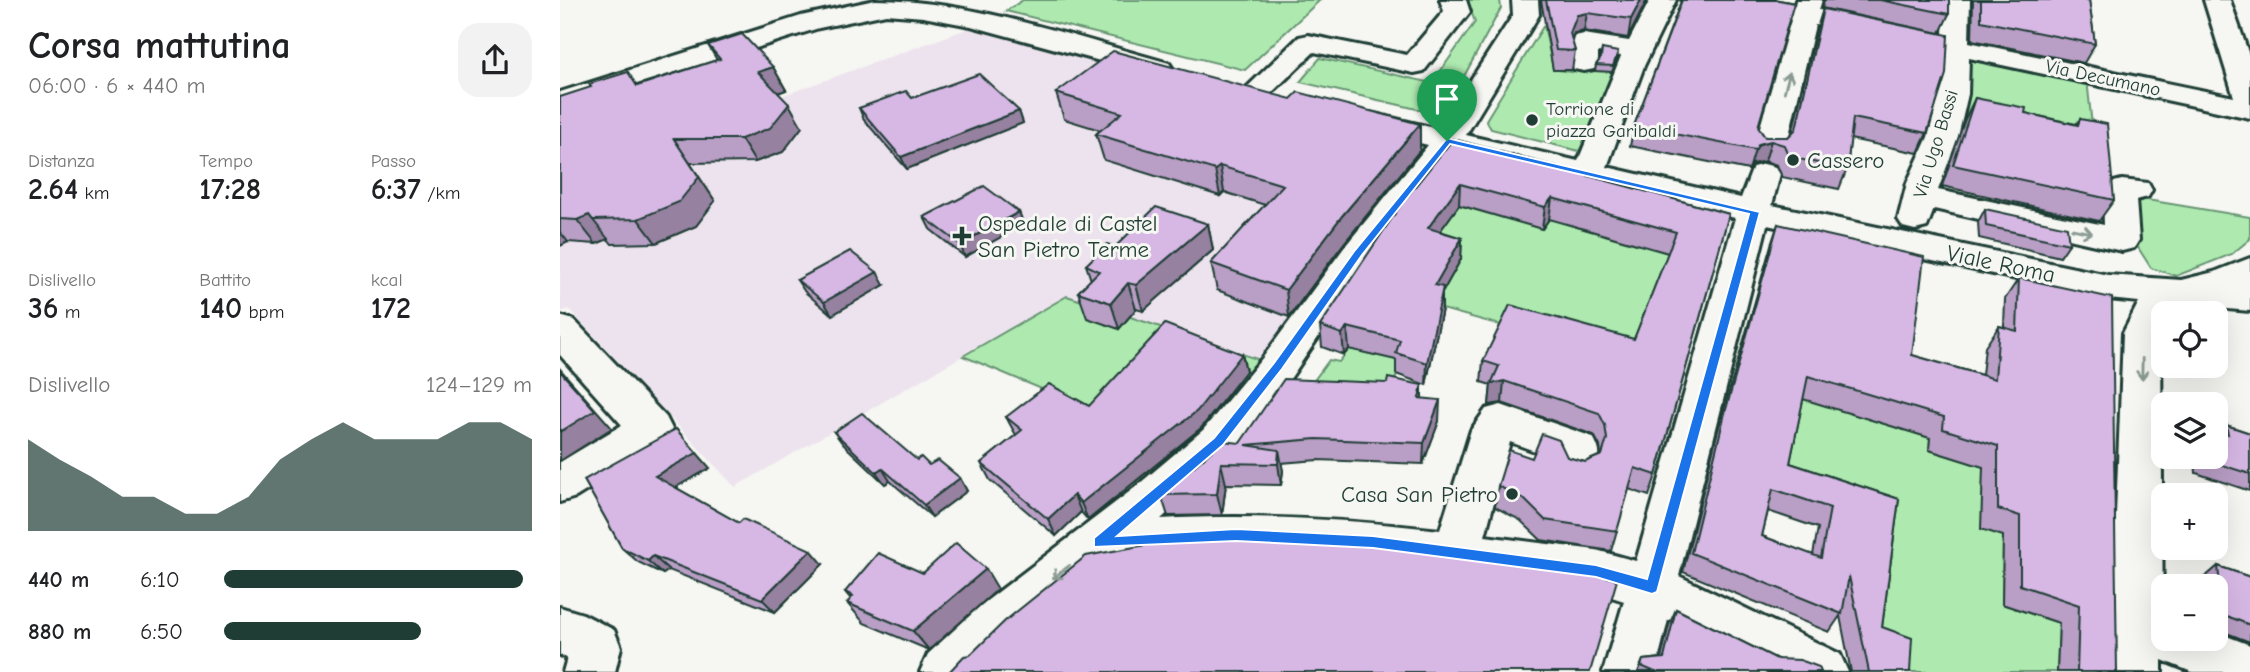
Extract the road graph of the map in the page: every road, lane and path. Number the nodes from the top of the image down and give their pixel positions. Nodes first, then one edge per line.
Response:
1 (1453, 0) edge
2 (1525, 0) edge
3 (1663, 0) edge
4 (1732, 0) edge
5 (1957, 0) edge
6 (2217, 0) edge
7 (889, 4) edge
8 (1806, 8) edge
9 (977, 9) edge
10 (1956, 48) junction
11 (1637, 51) junction
12 (1584, 63) dead end
13 (1182, 75) edge
14 (2249, 94) edge
15 (1262, 96) edge
16 (560, 101) edge
17 (1349, 117) edge
18 (1447, 141) junction
19 (1589, 173) junction
20 (1763, 178) junction
21 (2136, 190) dead end
22 (1920, 196) junction
23 (2122, 240) junction
24 (1910, 245) junction
25 (2250, 270) edge
26 (2159, 291) junction
27 (2250, 298) edge
28 (560, 330) edge
29 (1579, 462) edge
30 (560, 484) edge
31 (1099, 542) junction
32 (1457, 553) junction
33 (1652, 587) junction
34 (560, 631) edge
35 (2151, 643) edge
36 (2180, 651) edge
37 (2250, 670) edge
38 (589, 672) edge
39 (946, 672) edge
40 (1629, 672) edge
41 (1822, 672) edge

1 - 15 street
2 - 18 street
3 - 11 street
4 - 8 street, Via Decumano
5 - 10 street, Via Ugo Bassi
6 - 14 street
7 - 9 street
7 - 16 street
8 - 10 street, Via Decumano
20 -> 8 street
9 - 13 street
10 - 14 street, Via Decumano
10 - 22 street, Via Ugo Bassi
11 - 12 street
11 - 19 street
17 - 18 street, Viale Roma
18 - 19 street, Viale Roma
18 - 31 street
19 - 20 street, Viale Roma
20 - 24 street, Viale Roma
20 - 33 street
21 - 23 street
22 -> 23 street
22 - 24 street, Via Ugo Bassi
23 - 26 street
24 - 26 street, Viale Roma
25 - 26 street
26 - 27 street, Viale Roma
26 -> 35 street
28 - 30 street
29 - 32 street
31 - 32 street
31 -> 39 street
32 - 33 street
33 - 40 street
33 - 41 street
34 - 38 street
36 - 37 street

